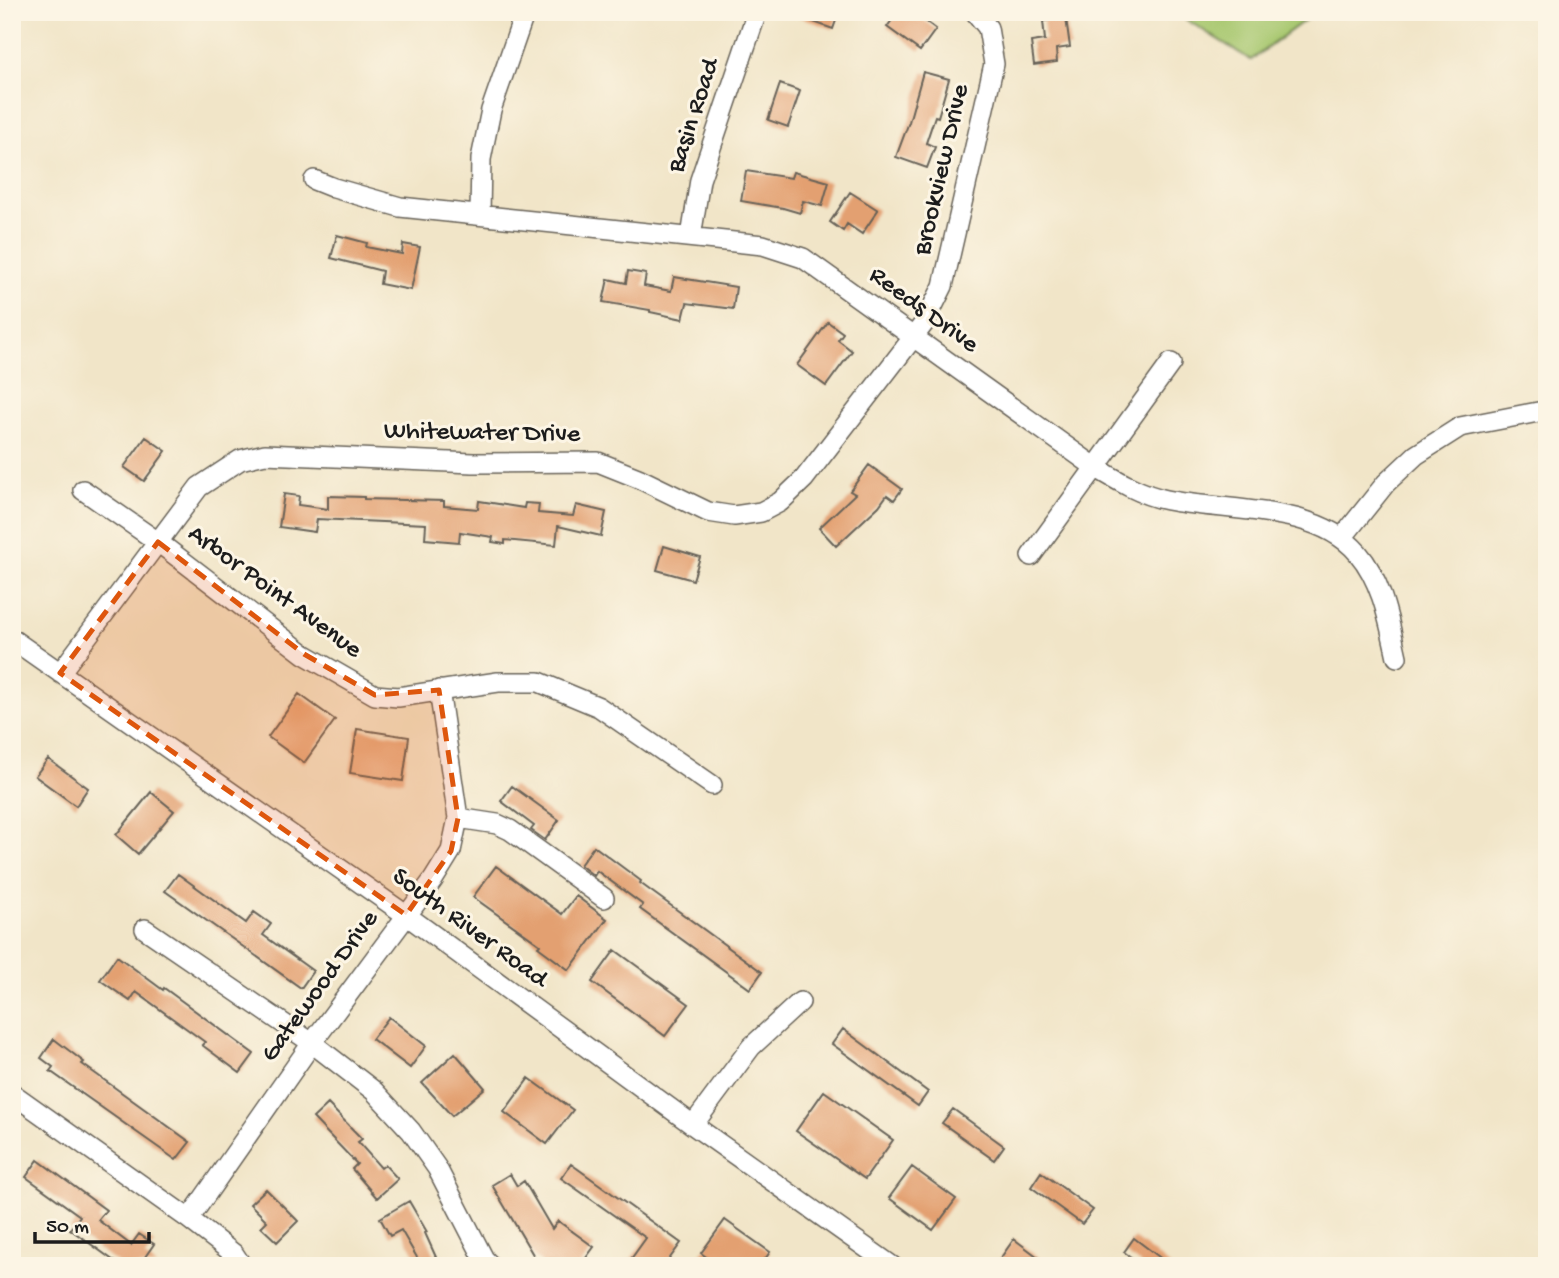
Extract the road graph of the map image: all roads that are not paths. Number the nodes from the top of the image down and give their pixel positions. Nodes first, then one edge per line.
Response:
1 (524, 12) edge
2 (757, 12) edge
3 (975, 12) edge
4 (314, 180) dead end
5 (480, 215) junction
6 (691, 237) junction
7 (913, 337) junction
8 (1171, 363) dead end
9 (1547, 414) edge
10 (1095, 467) junction
11 (83, 490) dead end
12 (1342, 538) junction
13 (158, 542) junction
14 (1031, 556) dead end
15 (12, 639) edge
16 (1397, 657) dead end
17 (60, 673) junction
18 (439, 690) junction
19 (712, 785) dead end
20 (458, 818) junction
21 (604, 898) dead end
22 (406, 915) junction
23 (145, 929) dead end
24 (800, 1002) dead end
25 (312, 1043) junction
26 (13, 1094) edge
27 (693, 1125) junction
28 (189, 1219) junction
29 (242, 1266) edge
30 (491, 1266) edge
31 (892, 1266) edge

1 - 5 street
2 - 6 street, Basin Road
3 - 7 street, Brookview Drive
4 - 5 street, Reeds Drive
5 - 6 street, Reeds Drive
6 - 7 street, Reeds Drive
7 - 10 street, Reeds Drive
7 - 13 street, Whitewater Drive
8 - 10 street
9 - 12 street
10 - 12 street, Reeds Drive
10 - 14 street
11 - 13 street, Arbor Point Avenue
12 - 16 street, Reeds Drive
13 - 17 street, Whitewater Drive
13 - 18 street, Arbor Point Avenue
15 - 17 street, South River Road
17 - 22 street, South River Road
18 - 19 street, Arbor Point Avenue
18 - 20 street, Gatewood Drive
20 - 21 street
20 - 22 street, Gatewood Drive
22 - 25 street, Gatewood Drive
22 - 27 street, South River Road
23 - 25 street
24 - 27 street
25 - 28 street, Gatewood Drive
25 - 30 street
26 - 28 street
27 - 31 street, South River Road
28 - 29 street

